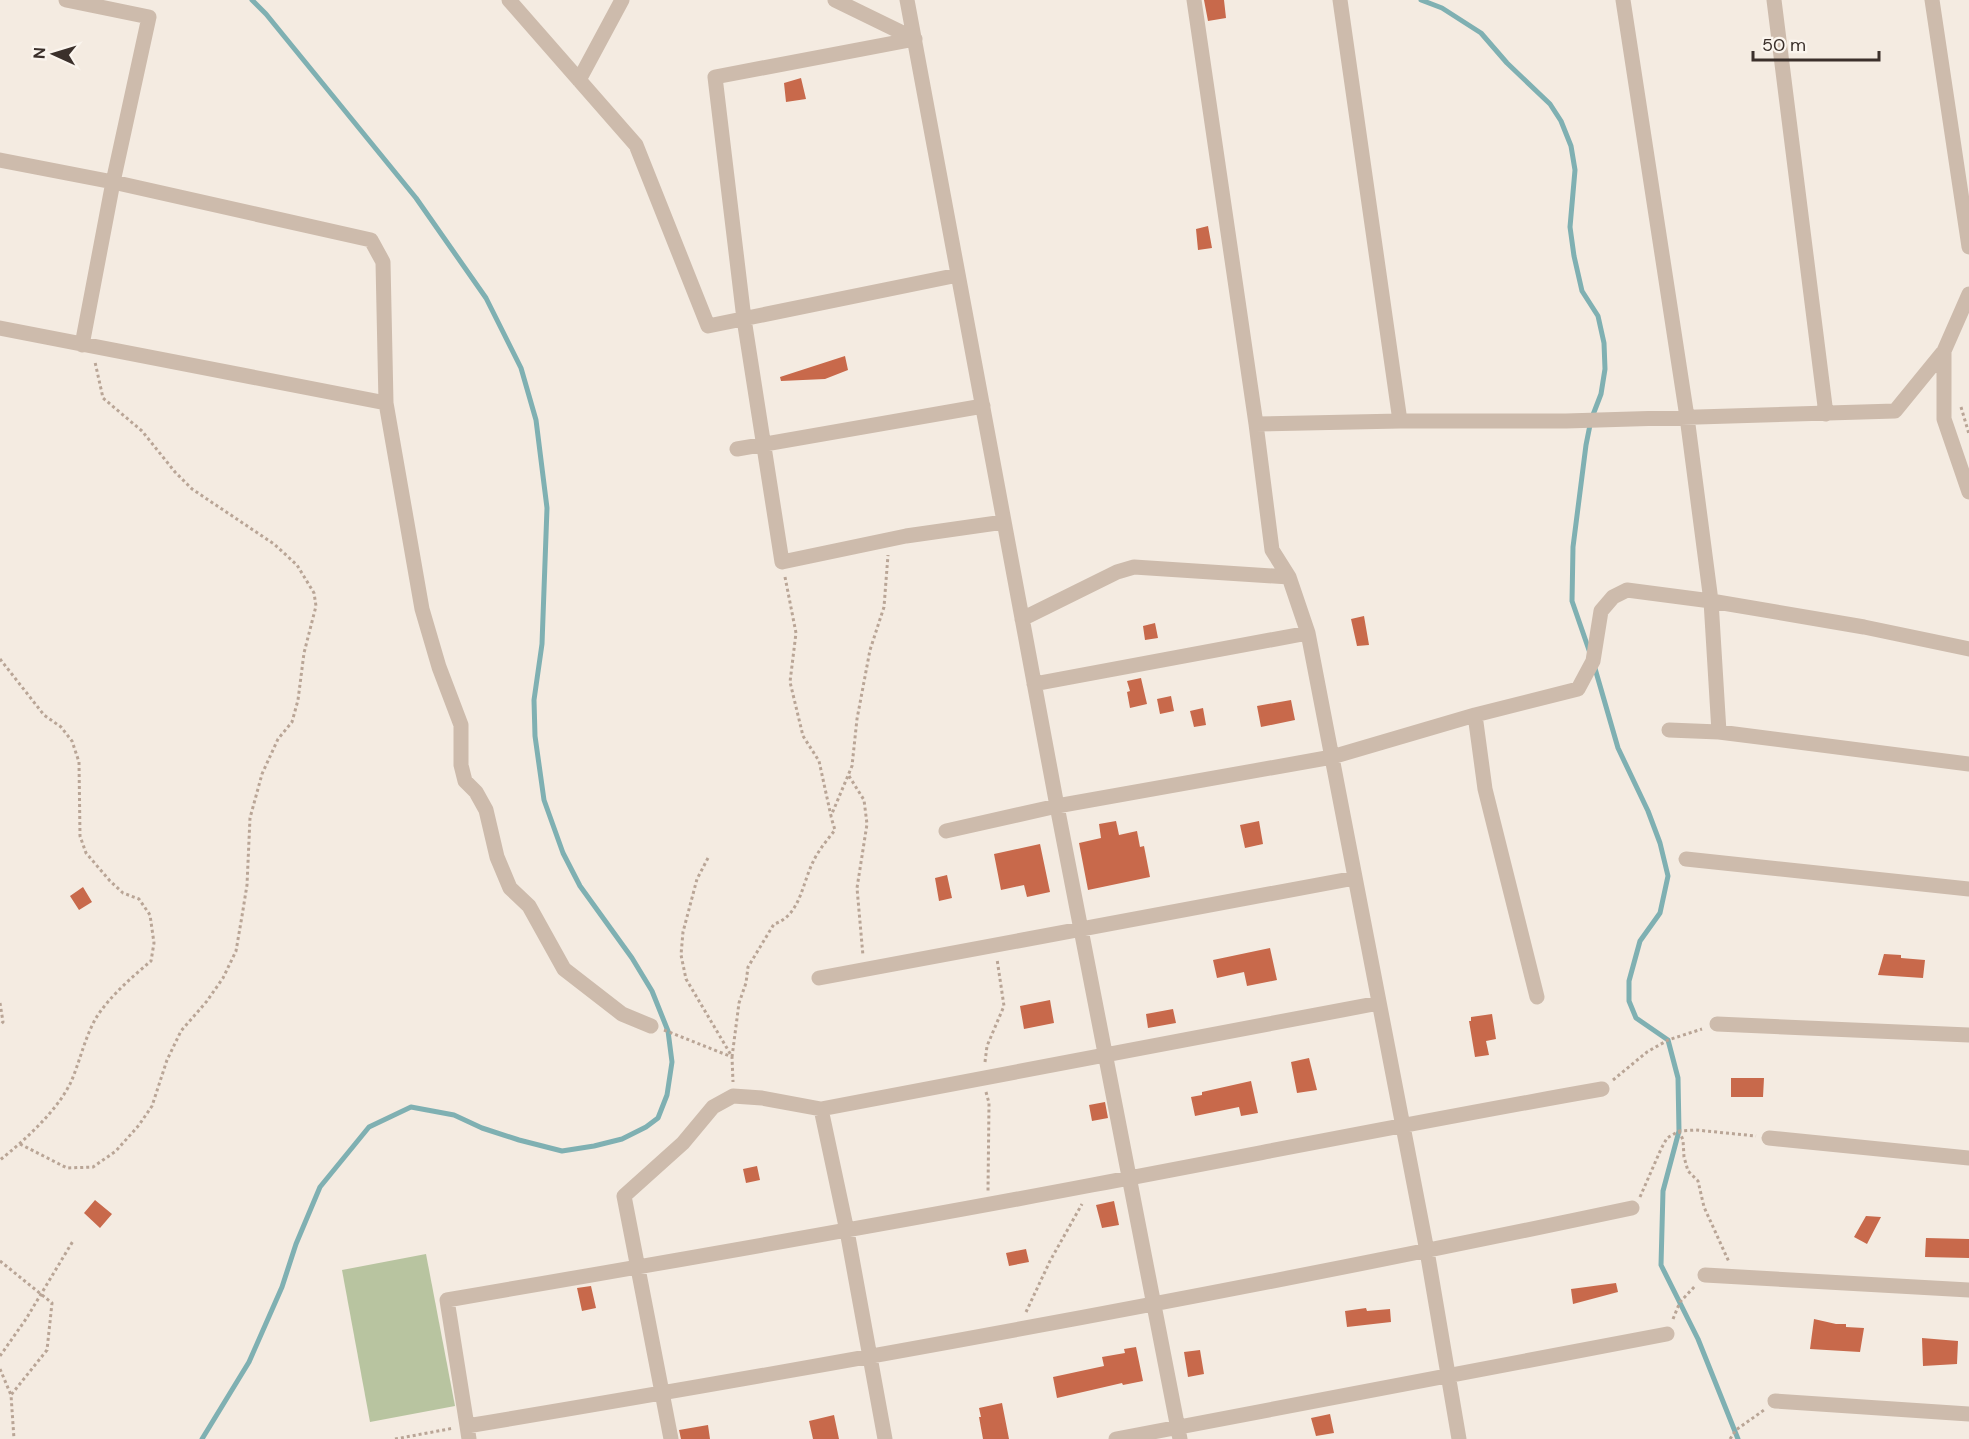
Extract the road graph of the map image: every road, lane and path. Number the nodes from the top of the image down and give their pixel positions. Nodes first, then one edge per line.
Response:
1 (66, 0) edge
2 (508, 0) edge
3 (622, 0) edge
4 (835, 0) edge
5 (907, 0) edge
6 (1194, 0) edge
7 (1340, 0) edge
8 (1623, 0) edge
9 (1774, 0) edge
10 (1932, 0) edge
11 (915, 39) junction
12 (579, 80) junction
13 (0, 160) edge
14 (113, 182) junction
15 (1969, 247) edge
16 (958, 274) junction
17 (1969, 294) edge
18 (744, 319) junction
19 (0, 328) edge
20 (82, 345) junction
21 (1944, 351) junction
22 (386, 403) junction
23 (983, 406) junction
24 (1826, 414) junction
25 (1686, 417) junction
26 (1400, 421) junction
27 (1256, 424) junction
28 (762, 444) junction
29 (737, 448) dead end
30 (1969, 492) edge
31 (1004, 522) junction
32 (906, 536) junction
33 (782, 562) junction
34 (1289, 578) junction
35 (1711, 601) junction
36 (1022, 619) junction
37 (1308, 633) junction
38 (1969, 649) edge
39 (0, 659) edge
40 (1034, 684) junction
41 (1475, 715) junction
42 (1669, 730) dead end
43 (1719, 732) junction
44 (1332, 757) junction
45 (1969, 764) edge
46 (848, 776) junction
47 (1057, 806) junction
48 (831, 816) junction
49 (946, 831) dead end
50 (708, 858) dead end
51 (1686, 859) dead end
52 (1356, 878) junction
53 (1969, 890) edge
54 (1081, 929) junction
55 (995, 946) junction
56 (864, 969) junction
57 (819, 978) dead end
58 (1537, 997) dead end
59 (0, 1003) edge
60 (1379, 1003) junction
61 (1717, 1024) joint
62 (0, 1025) edge
63 (651, 1026) dead end
64 (1969, 1035) edge
65 (680, 1036) dead end
66 (1105, 1054) junction
67 (732, 1057) junction
68 (983, 1079) junction
69 (1602, 1089) joint
70 (733, 1096) junction
71 (822, 1109) junction
72 (1402, 1124) junction
73 (1679, 1131) junction
74 (1769, 1138) joint
75 (20, 1144) junction
76 (1969, 1158) edge
77 (0, 1160) edge
78 (1130, 1178) junction
79 (1093, 1185) junction
80 (987, 1205) junction
81 (1632, 1208) joint
82 (847, 1231) junction
83 (73, 1241) dead end
84 (1427, 1251) junction
85 (0, 1261) edge
86 (639, 1267) junction
87 (1705, 1275) joint
88 (1736, 1277) junction
89 (1969, 1290) edge
90 (40, 1294) junction
91 (1154, 1304) junction
92 (1017, 1330) junction
93 (1667, 1334) joint
94 (0, 1356) edge
95 (870, 1357) junction
96 (0, 1369) edge
97 (1447, 1376) junction
98 (662, 1393) junction
99 (11, 1395) junction
100 (1775, 1401) joint
101 (1969, 1414) edge
102 (468, 1432) edge
103 (1179, 1433) edge
104 (14, 1439) edge
105 (395, 1439) edge
106 (670, 1439) edge
107 (885, 1439) edge
108 (1116, 1439) edge
109 (1460, 1439) edge
110 (1730, 1439) edge

1 - 14 street
2 - 12 street
3 - 12 street
4 - 11 street
5 - 11 street
6 - 27 street
7 - 26 street
8 - 25 street
9 - 24 street
10 - 15 street
11 - 16 street
11 - 18 street
12 - 18 street
13 - 14 street
14 - 20 street
14 - 22 street
16 - 18 street
16 - 23 street
17 - 21 street
18 - 28 street
19 - 20 street
20 - 22 street
20 - 75 path
21 - 24 street
21 - 30 street
22 - 63 street
23 - 28 street
23 - 31 street
24 - 25 street
25 - 26 street
25 - 35 street
26 - 27 street
27 - 34 street
28 - 29 street
28 - 33 street
31 - 32 street
31 - 36 street
32 - 33 street
32 - 46 path
33 - 48 path
34 - 36 street
34 - 37 street
35 - 38 street
35 - 41 street
35 - 43 street
36 - 40 street
37 - 40 street
37 - 44 street
39 - 75 path
40 - 47 street
41 - 44 street
41 - 58 street
42 - 43 street
43 - 45 street
44 - 47 street
44 - 52 street
46 - 48 path
46 - 56 path
47 - 49 street
47 - 54 street
48 - 67 path
50 - 67 path
51 - 53 street
52 - 54 street
52 - 60 street
54 - 55 street
54 - 66 street
55 - 56 street
55 - 68 path
56 - 57 street
59 - 62 path
60 - 66 street
60 - 72 street
61 - 64 street
61 - 69 path
65 - 67 path
66 - 68 street
66 - 78 street
67 - 70 path
68 - 71 street
68 - 80 path
69 - 72 street
70 - 71 street
70 - 86 street
71 - 82 street
72 - 78 street
72 - 84 street
73 - 74 path
73 - 81 path
73 - 88 path
74 - 76 street
75 - 77 path
78 - 79 street
78 - 91 street
79 - 80 street
79 - 92 path
80 - 82 street
81 - 84 street
82 - 86 street
82 - 95 street
83 - 90 path
84 - 91 street
84 - 97 street
85 - 90 path
86 - 98 street
86 - 102 street
87 - 88 street
87 - 93 path
88 - 89 street
90 - 94 path
90 - 99 path
91 - 92 street
91 - 103 street
92 - 95 street
93 - 97 street
95 - 98 street
95 - 107 street
96 - 99 path
97 - 103 street
97 - 109 street
98 - 102 street
98 - 106 street
99 - 104 path
100 - 101 street
100 - 110 path
102 - 105 path
103 - 108 street

